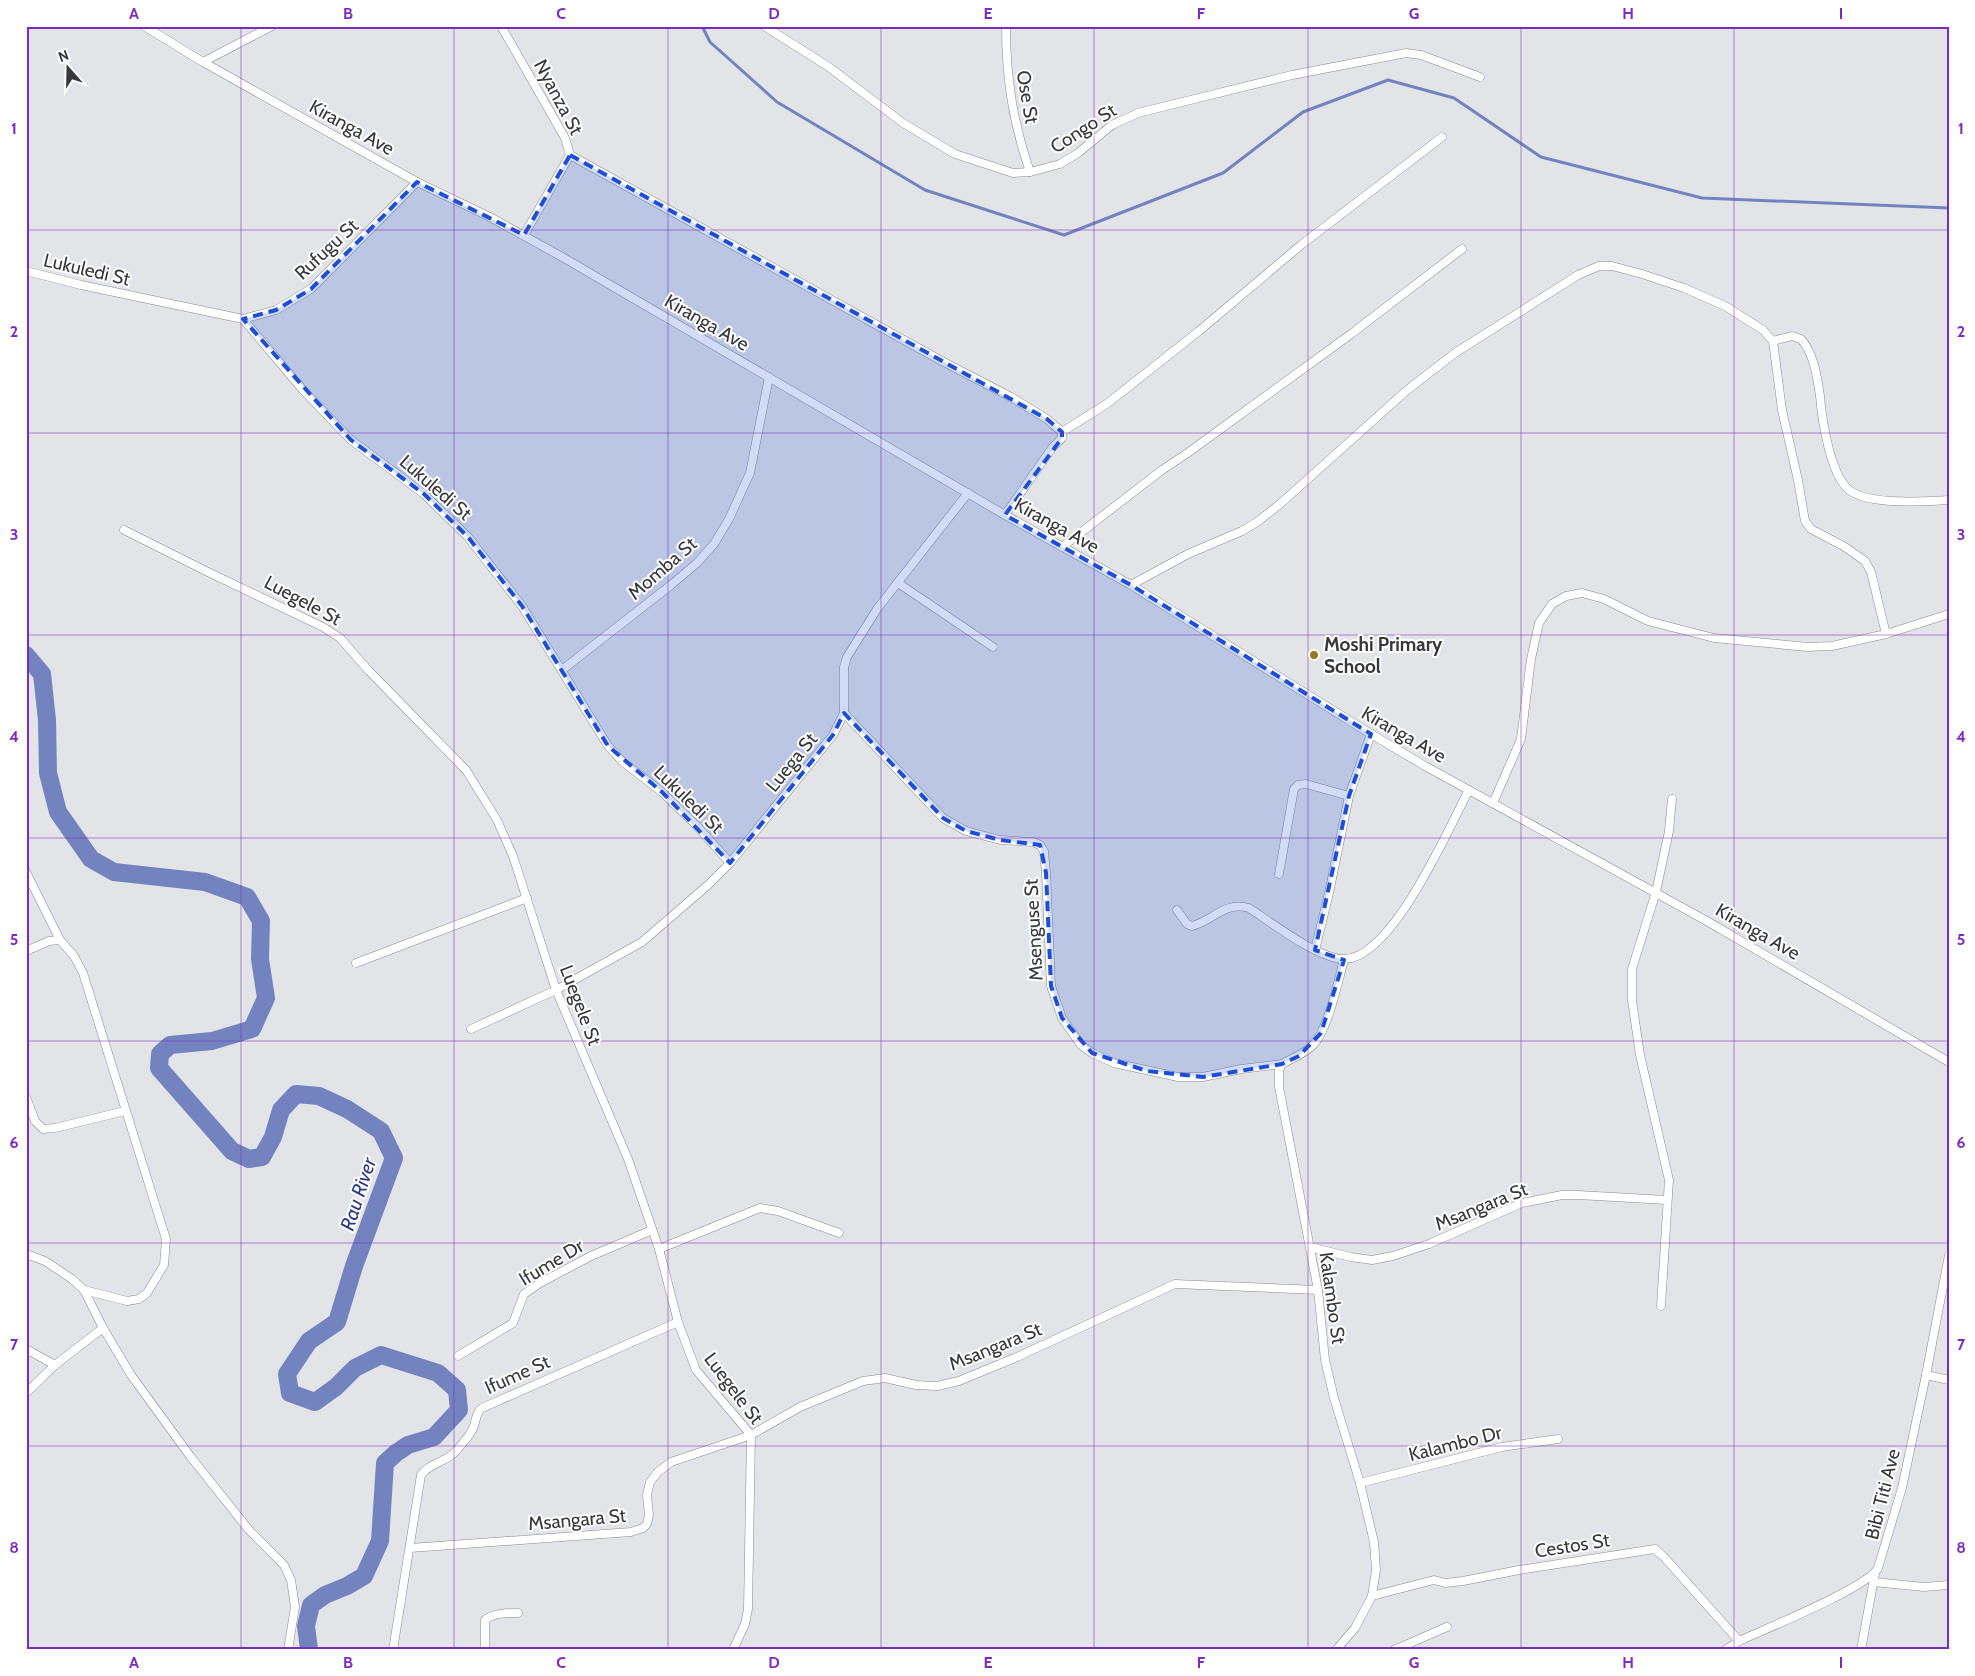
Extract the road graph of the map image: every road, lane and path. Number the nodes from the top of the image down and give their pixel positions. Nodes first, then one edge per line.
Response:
1 (144, 26) edge
2 (272, 26) edge
3 (501, 26) edge
4 (764, 26) edge
5 (1006, 26) edge
6 (203, 62) junction
7 (1480, 78) dead end
8 (1442, 137) dead end
9 (570, 155) junction
10 (1030, 172) junction
11 (417, 182) junction
12 (524, 235) junction
13 (1462, 249) dead end
14 (26, 272) edge
15 (243, 319) junction
16 (1773, 341) junction
17 (769, 376) junction
18 (1062, 432) junction
19 (968, 493) junction
20 (1949, 500) edge
21 (1005, 515) junction
22 (124, 530) dead end
23 (1062, 547) junction
24 (898, 583) junction
25 (1131, 585) junction
26 (1949, 614) edge
27 (1886, 634) junction
28 (993, 647) dead end
29 (562, 670) junction
30 (844, 713) junction
31 (1371, 734) junction
32 (1469, 790) junction
33 (1349, 796) junction
34 (1672, 799) dead end
35 (1493, 803) junction
36 (730, 863) junction
37 (26, 872) edge
38 (1279, 874) dead end
39 (1656, 892) junction
40 (527, 898) junction
41 (1177, 910) dead end
42 (60, 940) junction
43 (1315, 950) junction
44 (26, 951) edge
45 (1344, 960) junction
46 (356, 963) dead end
47 (556, 990) junction
48 (471, 1029) dead end
49 (1949, 1062) edge
50 (1282, 1064) junction
51 (26, 1097) edge
52 (125, 1111) junction
53 (1667, 1200) junction
54 (652, 1230) junction
55 (839, 1233) dead end
56 (1310, 1248) junction
57 (659, 1249) junction
58 (26, 1254) edge
59 (1949, 1255) edge
60 (84, 1290) junction
61 (1318, 1290) junction
62 (1661, 1306) dead end
63 (678, 1322) junction
64 (103, 1328) junction
65 (26, 1349) edge
66 (458, 1356) dead end
67 (55, 1366) junction
68 (1926, 1375) junction
69 (1949, 1380) edge
70 (26, 1393) edge
71 (751, 1435) junction
72 (1558, 1439) dead end
73 (1360, 1483) junction
74 (410, 1548) junction
75 (1875, 1578) junction
76 (1949, 1585) edge
77 (1372, 1596) junction
78 (518, 1613) dead end
79 (1447, 1626) dead end
80 (1344, 1640) junction
81 (1739, 1641) junction
82 (288, 1650) edge
83 (393, 1650) edge
84 (485, 1650) edge
85 (733, 1650) edge
86 (1336, 1650) edge
87 (1346, 1650) edge
88 (1394, 1650) edge
89 (1725, 1650) edge
90 (1860, 1650) edge

1 - 6 street, Kiranga Ave
2 - 6 street
3 - 9 street, Nyanza St
4 - 10 street, Congo St
5 - 10 street, Ose St
6 - 11 street, Kiranga Ave
7 - 10 street, Congo St
8 - 18 street
9 - 12 street, Nyanza St
9 - 18 street
11 - 12 street, Kiranga Ave
11 - 15 street, Rufugu St
12 - 17 street, Kiranga Ave
13 - 23 street
14 - 15 street, Lukuledi St
15 - 29 street, Lukuledi St
16 - 20 street
16 - 25 street
16 - 27 street
17 - 19 street, Kiranga Ave
17 - 29 street, Momba St
18 - 21 street
19 - 21 street, Kiranga Ave
19 - 24 street, Luega St
21 - 23 street, Kiranga Ave
22 - 40 street, Luegele St
23 - 25 street, Kiranga Ave
24 - 28 street
24 - 30 street, Luega St
25 - 31 street, Kiranga Ave
26 - 27 street
27 - 35 street
29 - 36 street, Lukuledi St
30 - 36 street, Luega St
30 - 50 street, Msenguse St
31 - 32 street, Kiranga Ave
31 - 33 street
32 - 35 street, Kiranga Ave
32 - 45 street
33 - 38 street
33 - 43 street
34 - 39 street
35 - 39 street, Kiranga Ave
36 - 47 street, Luega St
37 - 42 street
39 - 49 street, Kiranga Ave
39 - 53 street
40 - 46 street
40 - 47 street, Luegele St
41 - 43 street
42 - 44 street
42 - 52 street
43 - 45 street
45 - 50 street
47 - 48 street, Luega St
47 - 54 street, Luegele St
50 - 56 street, Kalambo St
51 - 52 street
52 - 60 street
53 - 56 street, Msangara St
53 - 62 street
54 - 57 street, Luegele St
54 - 66 street, Ifume Dr
55 - 57 street
56 - 61 street, Kalambo St
57 - 63 street, Luegele St
58 - 60 street
59 - 68 street, Bibi Titi Ave
60 - 64 street
61 - 71 street, Msangara St
61 - 73 street, Kalambo St
63 - 71 street, Luegele St
63 - 74 street, Ifume St
64 - 67 street
64 - 82 street
65 - 67 street
67 - 70 street
68 - 69 street
68 - 75 street, Bibi Titi Ave
71 - 74 street, Msangara St
71 - 85 street, Luegele St
72 - 73 street, Kalambo Dr
73 - 77 street, Kalambo St
74 - 83 street, Ifume St
75 - 76 street
75 - 81 street
75 - 90 street, Bibi Titi Ave
77 - 80 street, Kalambo St
77 - 81 street, Cestos St
78 - 84 street
79 - 88 street
80 - 86 street, Kalambo St
80 - 87 street
81 - 89 street

